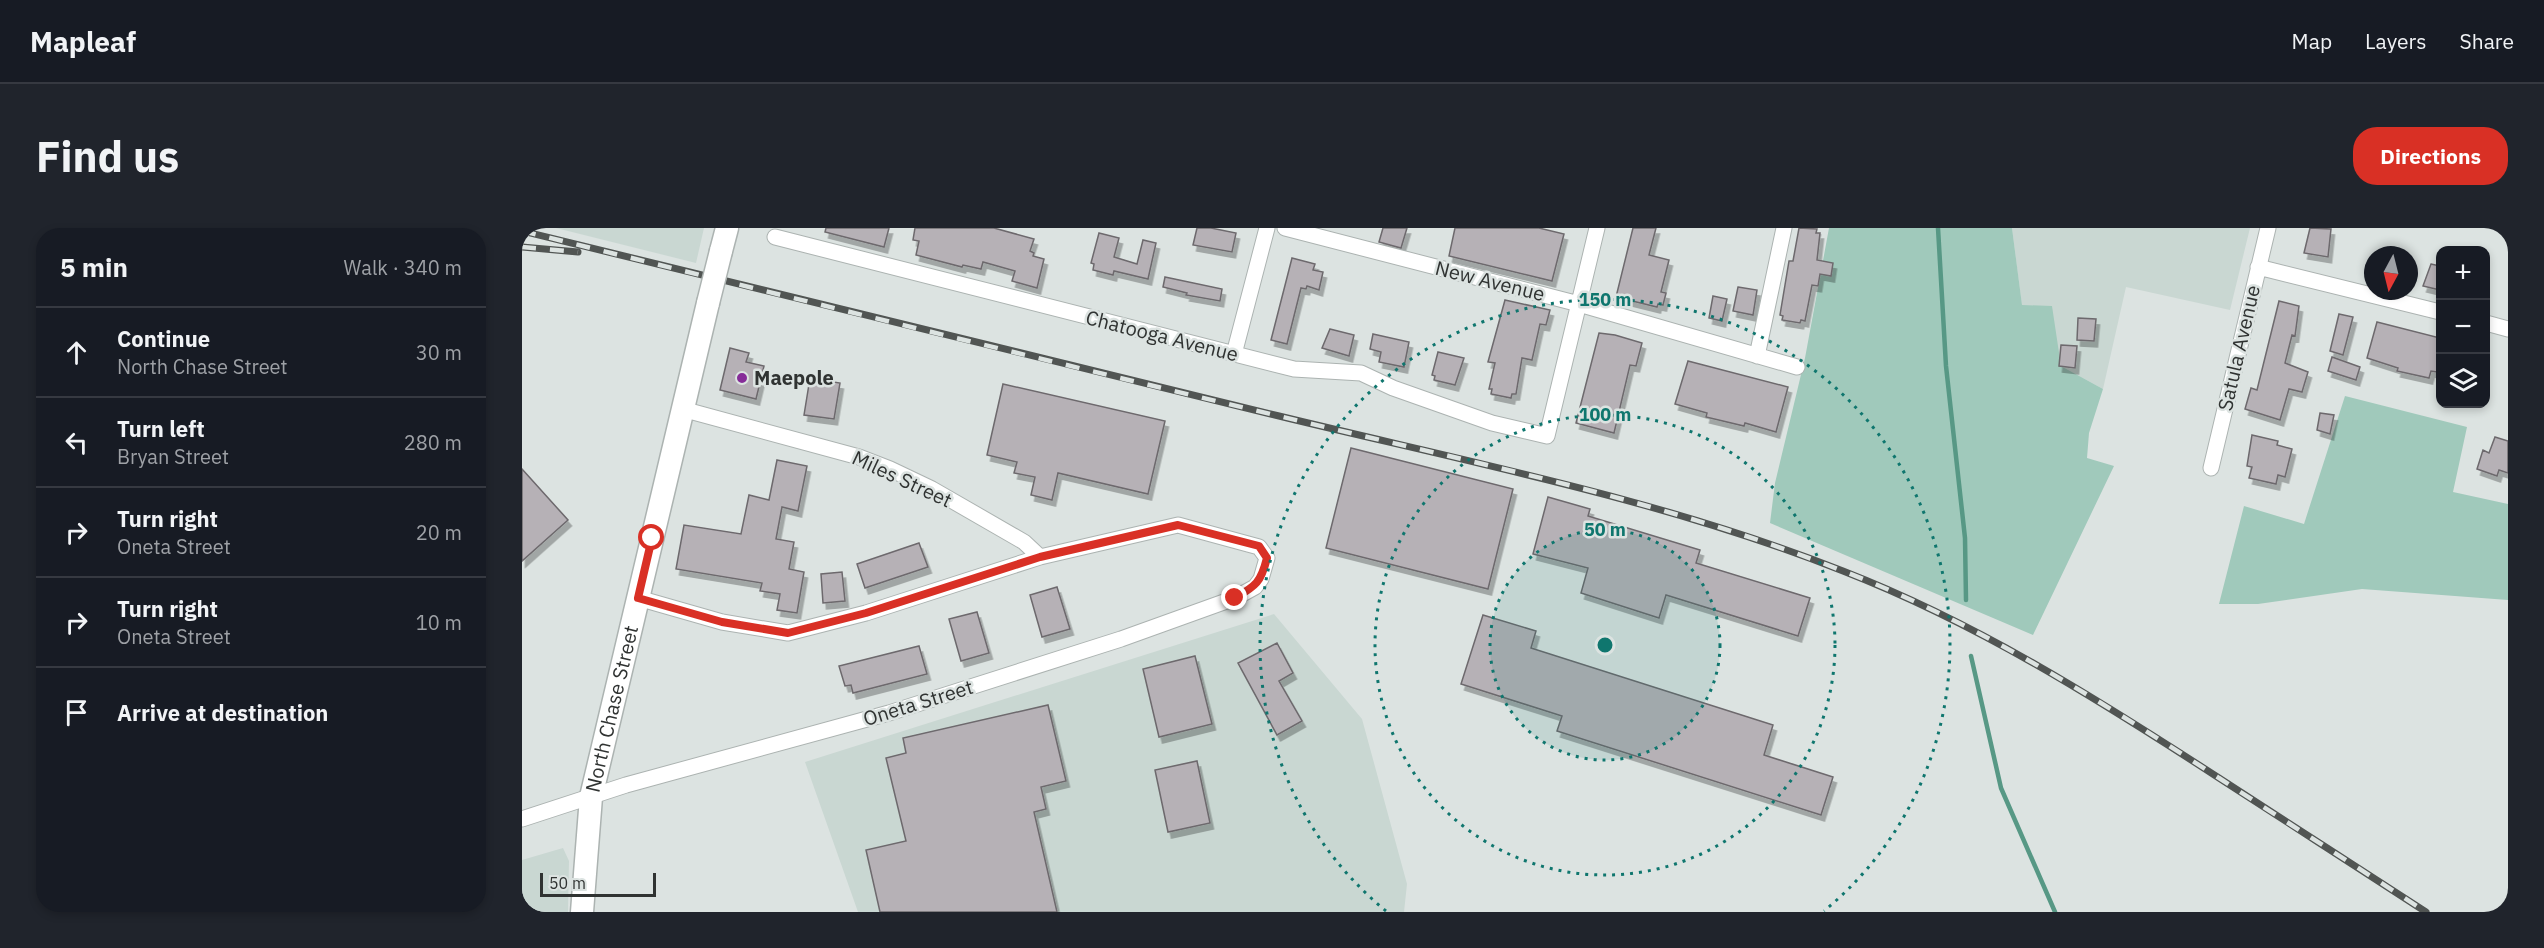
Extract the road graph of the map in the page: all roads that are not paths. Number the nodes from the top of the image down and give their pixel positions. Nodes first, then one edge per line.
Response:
1 (727, 228) edge
2 (1267, 228) edge
3 (1285, 228) edge
4 (1597, 228) edge
5 (1784, 228) edge
6 (2268, 228) edge
7 (775, 237) dead end
8 (2258, 267) junction
9 (1579, 304) junction
10 (2436, 311) edge
11 (2490, 324) edge
12 (2508, 329) edge
13 (1234, 354) junction
14 (1757, 356) junction
15 (1797, 367) dead end
16 (682, 409) junction
17 (2211, 468) dead end
18 (1040, 557) junction
19 (638, 598) junction
20 (591, 797) junction
21 (522, 819) edge
22 (582, 912) edge

1 - 16 main road, North Chase Street, bridge
2 - 13 street
3 - 9 street, New Avenue
4 - 9 street
5 - 14 street
6 - 8 street, Satula Avenue
7 - 13 street, Chatooga Avenue
8 - 10 street
8 - 17 street, Satula Avenue
9 - 13 street, Chatooga Avenue
9 - 14 street, New Avenue
11 - 12 street
14 - 15 street, New Avenue
16 - 18 street, Miles Street
16 - 19 main road, North Chase Street
18 - 19 street
18 - 20 street, Oneta Street
19 - 20 main road, North Chase Street
20 - 21 street, Oneta Street
20 - 22 main road, North Chase Street

